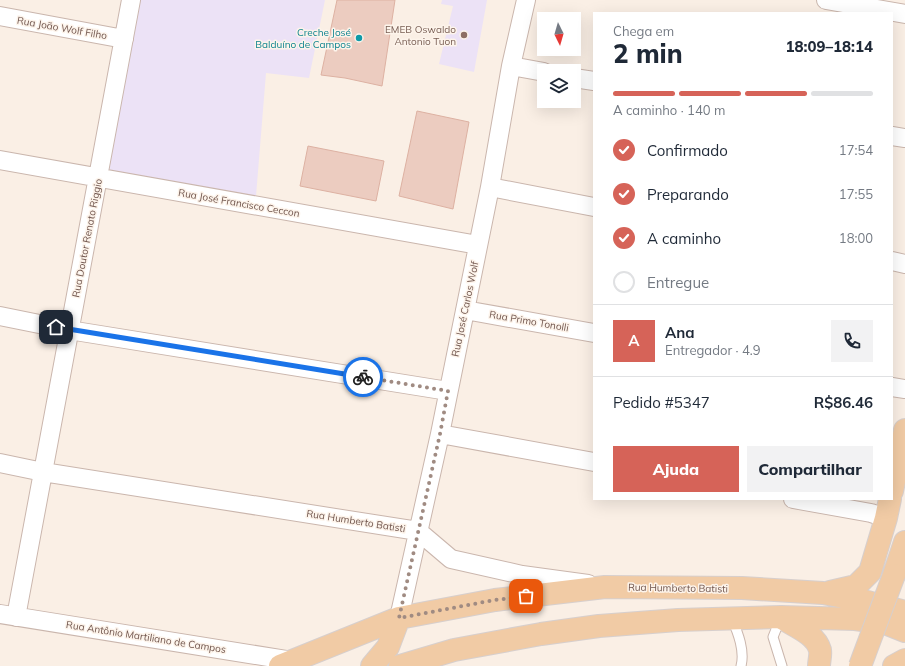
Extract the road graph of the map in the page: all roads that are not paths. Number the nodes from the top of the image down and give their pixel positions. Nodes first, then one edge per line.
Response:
1 (131, 0) edge
2 (526, 0) edge
3 (826, 0) edge
4 (905, 14) edge
5 (0, 16) edge
6 (124, 39) junction
7 (511, 66) junction
8 (537, 71) edge
9 (581, 79) edge
10 (593, 81) edge
11 (893, 136) edge
12 (905, 138) edge
13 (0, 160) edge
14 (98, 178) junction
15 (490, 187) junction
16 (593, 207) edge
17 (478, 245) junction
18 (893, 262) edge
19 (905, 264) edge
20 (465, 310) junction
21 (0, 316) edge
22 (69, 330) junction
23 (593, 333) edge
24 (893, 387) edge
25 (905, 390) edge
26 (448, 391) junction
27 (905, 430) edge
28 (440, 434) junction
29 (593, 462) edge
30 (0, 463) edge
31 (43, 472) junction
32 (893, 486) edge
33 (799, 500) edge
34 (888, 509) edge
35 (418, 531) junction
36 (905, 542) edge
37 (605, 587) junction
38 (822, 593) junction
39 (905, 612) edge
40 (8, 615) edge
41 (781, 617) junction
42 (399, 618) junction
43 (732, 618) junction
44 (905, 631) edge
45 (905, 660) edge
46 (286, 663) edge
47 (372, 666) edge
48 (400, 666) edge
49 (741, 666) edge
50 (782, 666) edge
51 (819, 666) edge
52 (860, 666) edge
53 (894, 666) edge

1 - 6 street, Rua Doutor Renato Riggio
2 - 7 street, Rua José Carlos Wolf
3 - 4 street
5 - 6 street, Rua João Wolf Filho
6 - 14 street, Rua Doutor Renato Riggio
7 - 8 street
7 - 15 street, Rua José Carlos Wolf
9 - 10 street
11 - 12 street
13 - 14 street, Rua José Francisco Ceccon
14 - 17 street, Rua José Francisco Ceccon
14 - 22 street, Rua Doutor Renato Riggio
15 - 16 street
15 - 17 street, Rua José Carlos Wolf
17 - 20 street, Rua José Carlos Wolf
18 - 19 street
20 - 23 street, Rua Primo Tonolli
20 - 26 street, Rua José Carlos Wolf
21 - 22 street
22 - 26 street
22 - 31 street, Rua Doutor Renato Riggio
24 - 25 street
26 - 28 street, Rua José Carlos Wolf
27 - 32 main road
28 - 29 street
28 - 35 street, Rua José Carlos Wolf
30 - 31 street, Rua Humberto Batisti
31 - 35 street, Rua Humberto Batisti
31 - 40 street, Rua Doutor Renato Riggio
33 - 34 street
34 - 38 main road
35 - 37 street, Rua Humberto Batisti
35 - 42 street, Rua José Carlos Wolf
36 - 52 main road, bridge
37 - 38 main road, Rua Humberto Batisti
37 - 42 main road
38 - 39 main road
40 - 46 street, Rua Antônio Martiliano de Campos
41 - 43 main road
41 - 44 main road
41 - 50 lane
41 - 51 main road
42 - 46 main road
42 - 47 main road
43 - 48 main road
43 - 49 lane
45 - 53 main road

